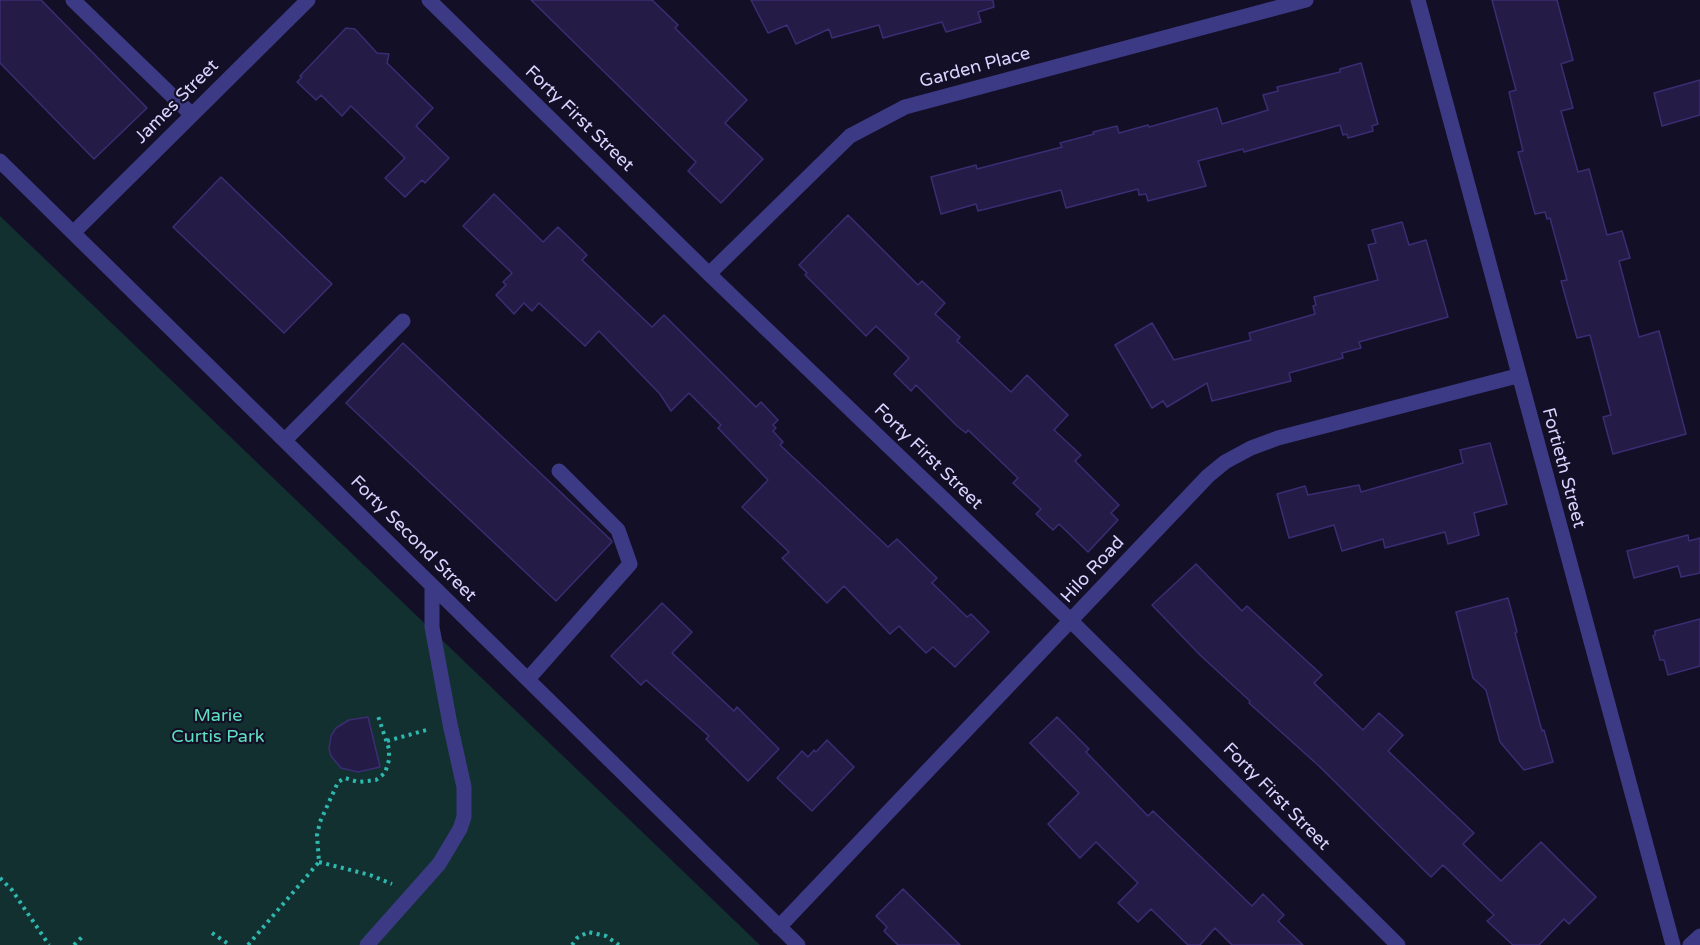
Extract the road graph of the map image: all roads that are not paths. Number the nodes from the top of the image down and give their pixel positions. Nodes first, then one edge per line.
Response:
1 (73, 0) edge
2 (308, 0) edge
3 (429, 0) edge
4 (1306, 0) edge
5 (1418, 0) edge
6 (191, 114) junction
7 (0, 161) edge
8 (74, 232) junction
9 (709, 274) junction
10 (403, 321) dead end
11 (1518, 376) junction
12 (285, 440) junction
13 (559, 471) dead end
14 (432, 587) junction
15 (1071, 621) junction
16 (528, 679) junction
17 (779, 927) junction
18 (1700, 936) edge
19 (367, 945) edge
20 (798, 945) edge
21 (1398, 945) edge
22 (1673, 945) edge
23 (1690, 945) edge

1 - 6 street
2 - 6 street, James Street
3 - 9 street, Forty First Street
4 - 9 street, Garden Place
5 - 11 street, Fortieth Street
6 - 8 street, James Street
7 - 8 street, Forty Second Street
8 - 12 street, Forty Second Street
9 - 15 street, Forty First Street
10 - 12 street
11 - 15 street, Hilo Road
11 - 22 street, Fortieth Street
12 - 14 street, Forty Second Street
13 - 16 street
14 - 16 street, Forty Second Street
14 - 19 street
15 - 17 street, Hilo Road
15 - 21 street, Forty First Street
16 - 17 street, Forty Second Street
17 - 20 street, Forty Second Street
18 - 23 street

